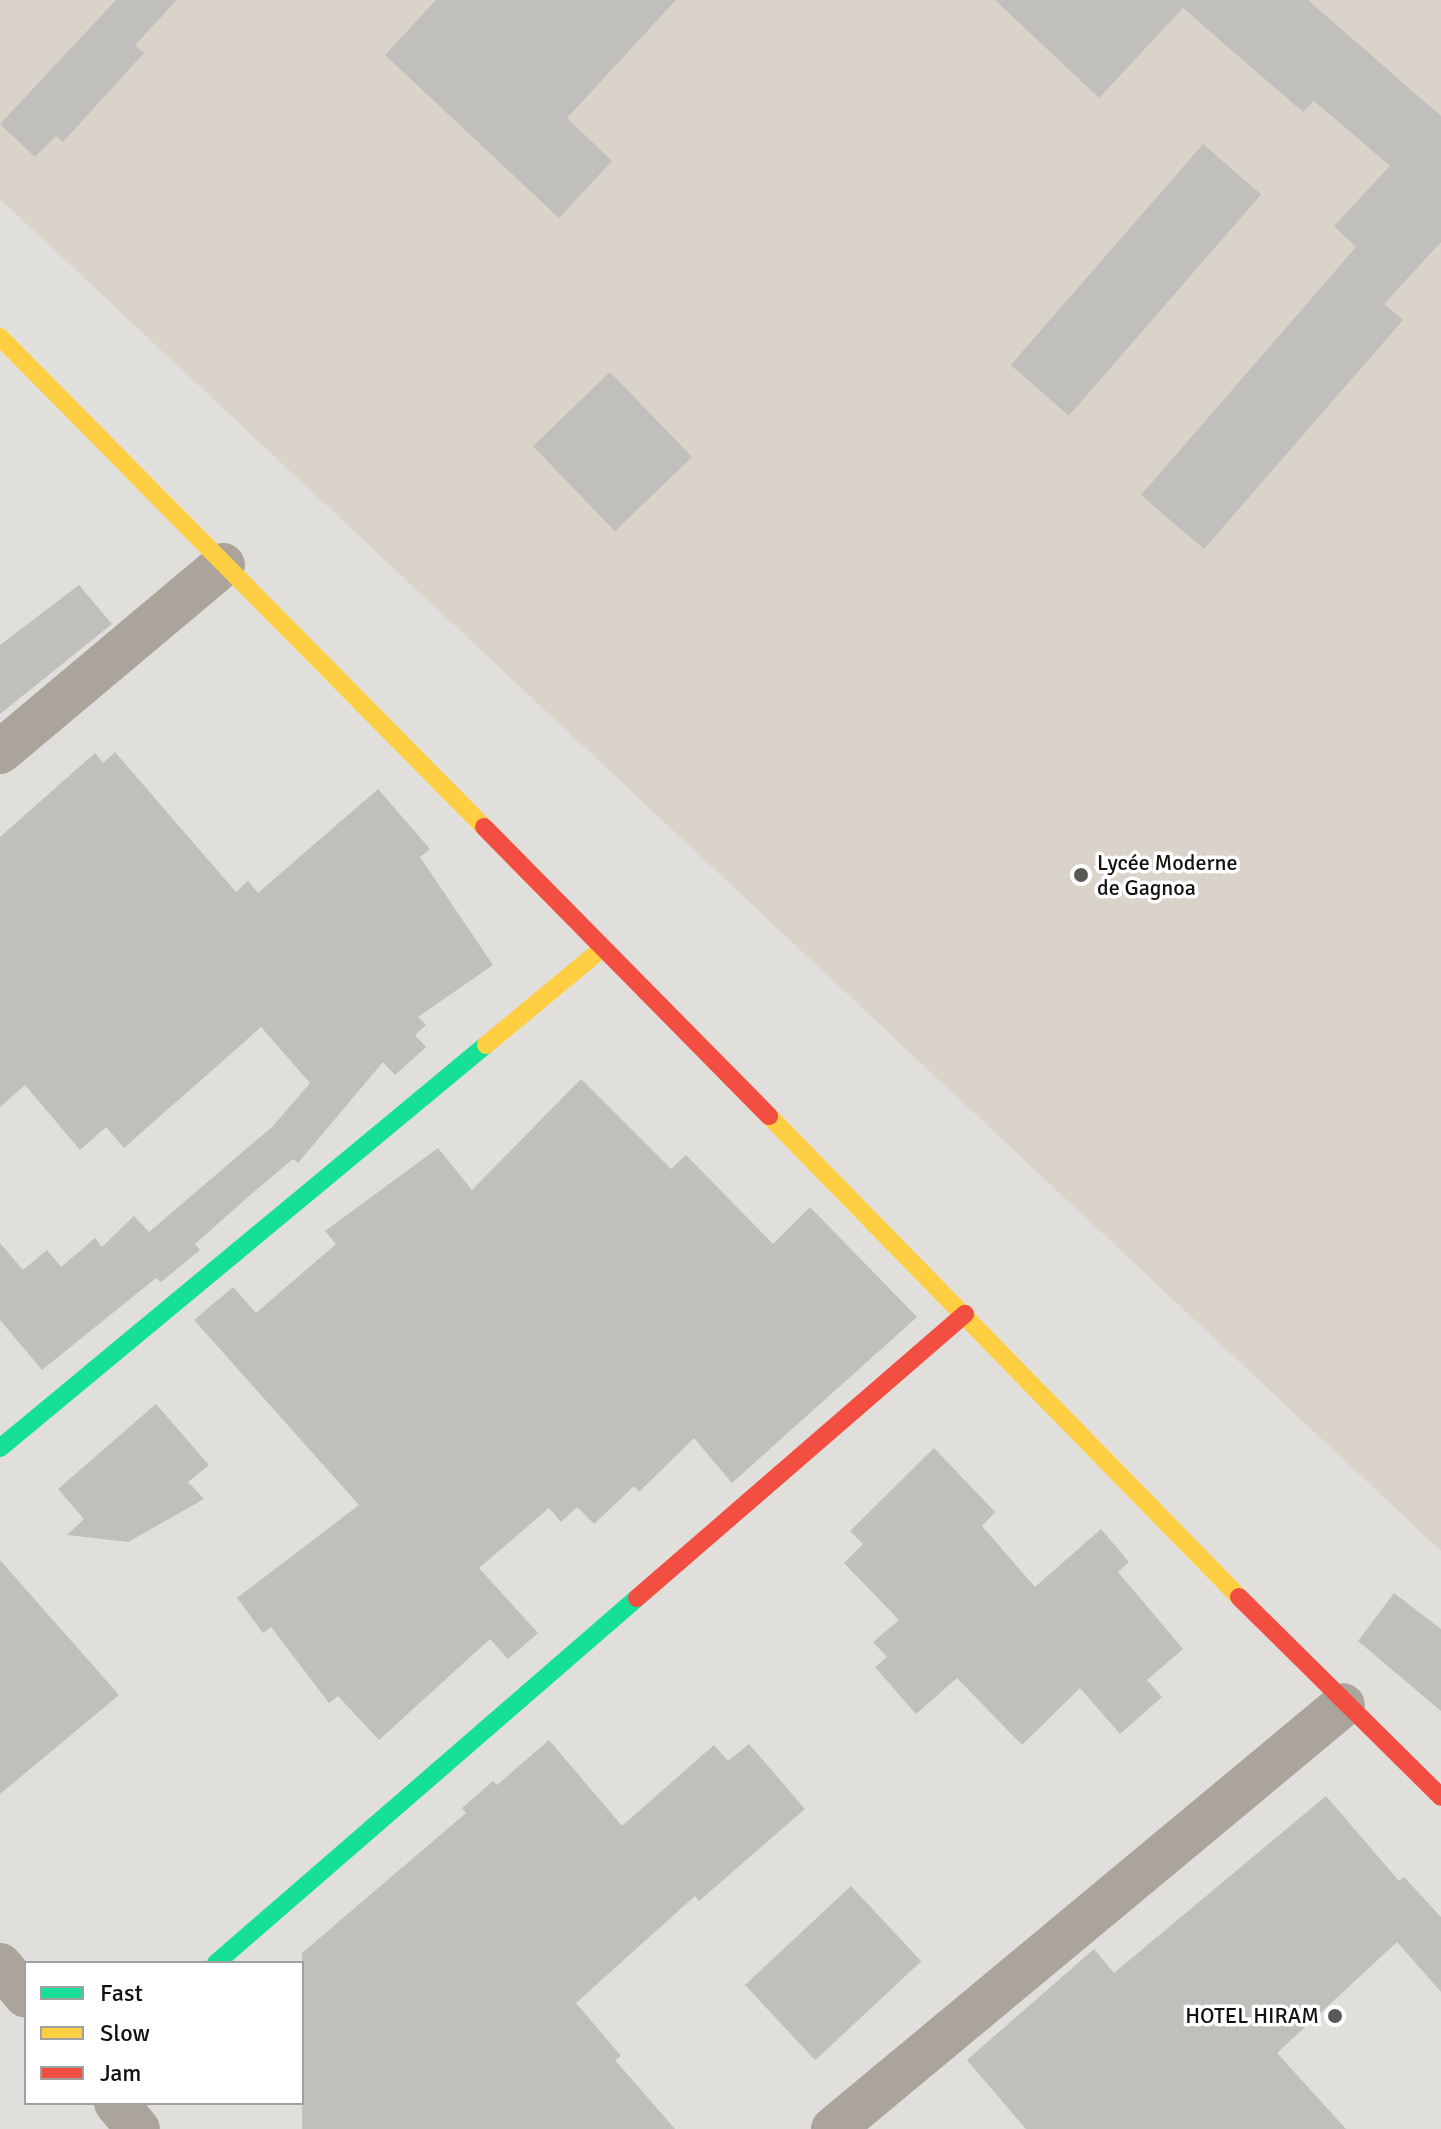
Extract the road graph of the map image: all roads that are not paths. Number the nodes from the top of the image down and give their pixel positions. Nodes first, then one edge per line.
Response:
1 (0, 337) edge
2 (223, 565) junction
3 (0, 752) edge
4 (603, 948) junction
5 (965, 1314) junction
6 (0, 1448) edge
7 (1343, 1705) junction
8 (1441, 1797) edge
9 (218, 1961) edge
10 (0, 1965) edge
11 (24, 1994) edge
12 (833, 2129) edge

1 - 2 street
2 - 3 street
2 - 4 street
4 - 5 street
4 - 6 street
5 - 7 street
5 - 9 street
7 - 8 street
7 - 12 street
10 - 11 street

